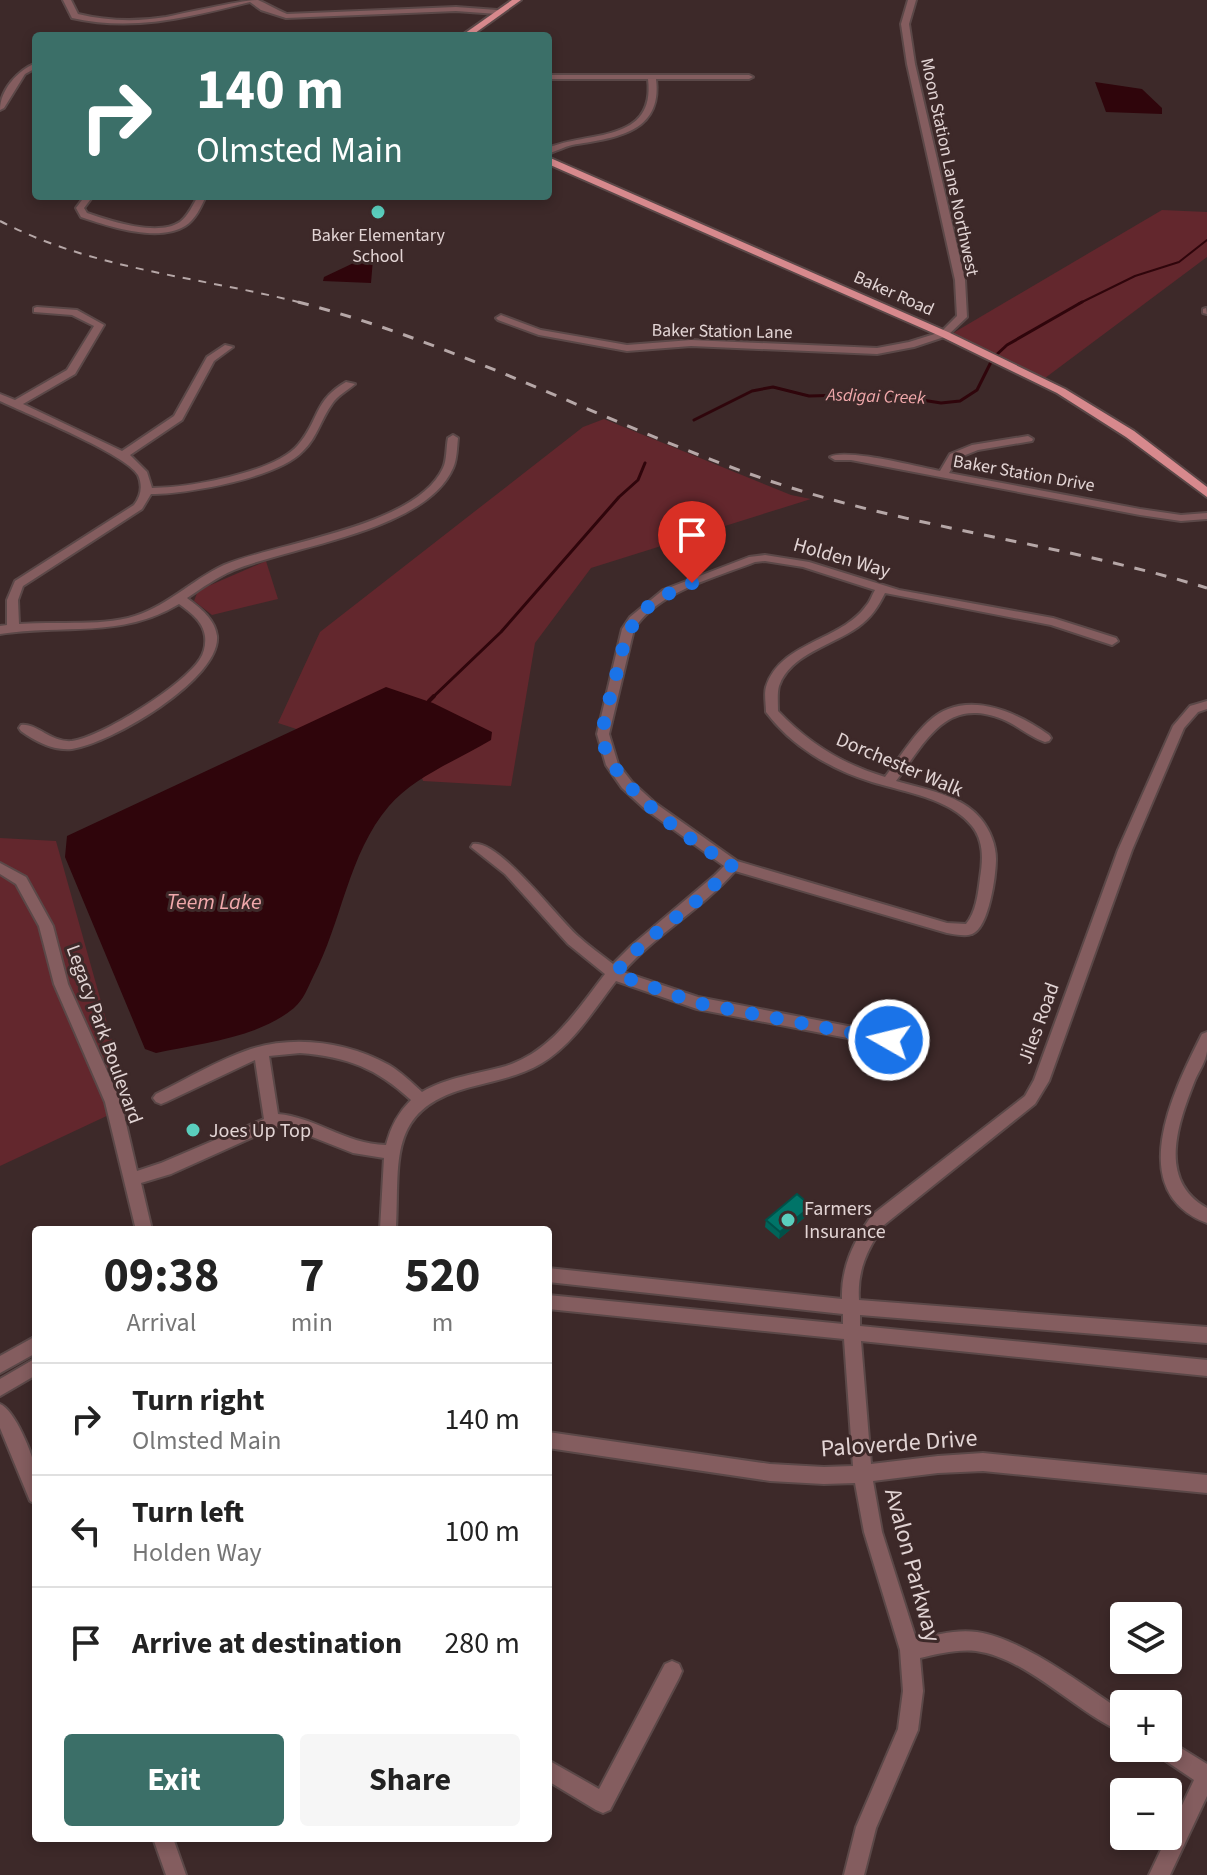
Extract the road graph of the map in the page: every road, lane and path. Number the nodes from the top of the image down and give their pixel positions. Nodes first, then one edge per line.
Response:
1 (67, 0) edge
2 (250, 0) edge
3 (517, 0) edge
4 (912, 0) edge
5 (404, 1) edge
6 (405, 11) junction
7 (497, 12) junction
8 (470, 32) edge
9 (32, 67) edge
10 (552, 77) edge
11 (652, 77) junction
12 (749, 77) dead end
13 (0, 108) edge
14 (552, 149) edge
15 (552, 162) edge
16 (86, 200) edge
17 (199, 200) edge
18 (37, 310) dead end
19 (501, 318) dead end
20 (944, 334) junction
21 (228, 347) dead end
22 (350, 384) dead end
23 (0, 397) edge
24 (15, 404) junction
25 (453, 438) dead end
26 (1028, 439) dead end
27 (123, 455) junction
28 (835, 457) dead end
29 (942, 476) junction
30 (147, 491) junction
31 (1207, 493) edge
32 (1207, 516) edge
33 (881, 589) junction
34 (180, 599) junction
35 (6, 629) edge
36 (1112, 641) dead end
37 (1207, 705) edge
38 (25, 728) dead end
39 (1045, 738) dead end
40 (889, 781) junction
41 (478, 847) dead end
42 (732, 865) junction
43 (0, 868) edge
44 (983, 900) joint
45 (615, 974) junction
46 (1207, 1038) edge
47 (889, 1040) dead end
48 (261, 1052) junction
49 (161, 1098) dead end
50 (422, 1101) junction
51 (272, 1121) junction
52 (394, 1151) junction
53 (132, 1179) junction
54 (1207, 1216) edge
55 (143, 1226) edge
56 (388, 1226) edge
57 (552, 1275) edge
58 (552, 1302) edge
59 (850, 1307) junction
60 (852, 1333) junction
61 (1207, 1335) edge
62 (32, 1346) edge
63 (0, 1365) edge
64 (32, 1368) edge
65 (1207, 1368) edge
66 (0, 1388) edge
67 (0, 1412) edge
68 (552, 1441) edge
69 (863, 1475) junction
70 (32, 1484) edge
71 (1207, 1484) edge
72 (910, 1650) junction
73 (672, 1671) dead end
74 (1110, 1714) edge
75 (1182, 1760) edge
76 (552, 1772) edge
77 (1206, 1775) edge
78 (164, 1842) edge
79 (176, 1875) edge
80 (854, 1875) edge
81 (1159, 1875) edge

1 - 2 street
2 - 6 street
3 - 7 main road
4 - 20 street, Moon Station Lane Northwest
5 - 6 street
6 - 7 street
7 - 8 main road
9 - 13 street
10 - 11 street
11 - 12 street
11 - 14 street
15 - 20 main road, Baker Road
16 - 17 street
18 - 24 street
19 - 20 street, Baker Station Lane
20 - 31 main road, Baker Road
21 - 27 street
22 - 30 street
23 - 24 street
24 - 27 street
25 - 34 street
26 - 29 street
27 - 30 street
28 - 29 street, Baker Station Drive
29 - 32 street, Baker Station Drive
30 - 35 street
33 - 36 street, Holden Way
33 - 40 street, Dorchester Walk
33 - 42 street, Holden Way
34 - 35 street
34 - 38 street
37 - 59 street, Jiles Road
39 - 40 street
40 - 44 street, Dorchester Walk
41 - 45 street
42 - 44 street, Holden Way
42 - 45 street
43 - 53 street, Legacy Park Boulevard
45 - 47 street
45 - 50 street
46 - 54 street
48 - 49 street
48 - 50 street
48 - 51 street
50 - 52 street
51 - 52 street
51 - 53 street
52 - 56 street
53 - 55 street, Legacy Park Boulevard
57 - 59 street
58 - 60 street
59 - 60 street, Avalon Parkway
59 - 61 street
60 - 65 street
60 - 69 street, Avalon Parkway
62 - 63 street
64 - 66 street
67 - 70 street
68 - 69 street, Paloverde Drive
69 - 71 street, Paloverde Drive
69 - 72 street, Avalon Parkway
72 - 74 street
72 - 80 street, Avalon Parkway
73 - 76 street
75 - 77 street
77 - 81 street
78 - 79 street

